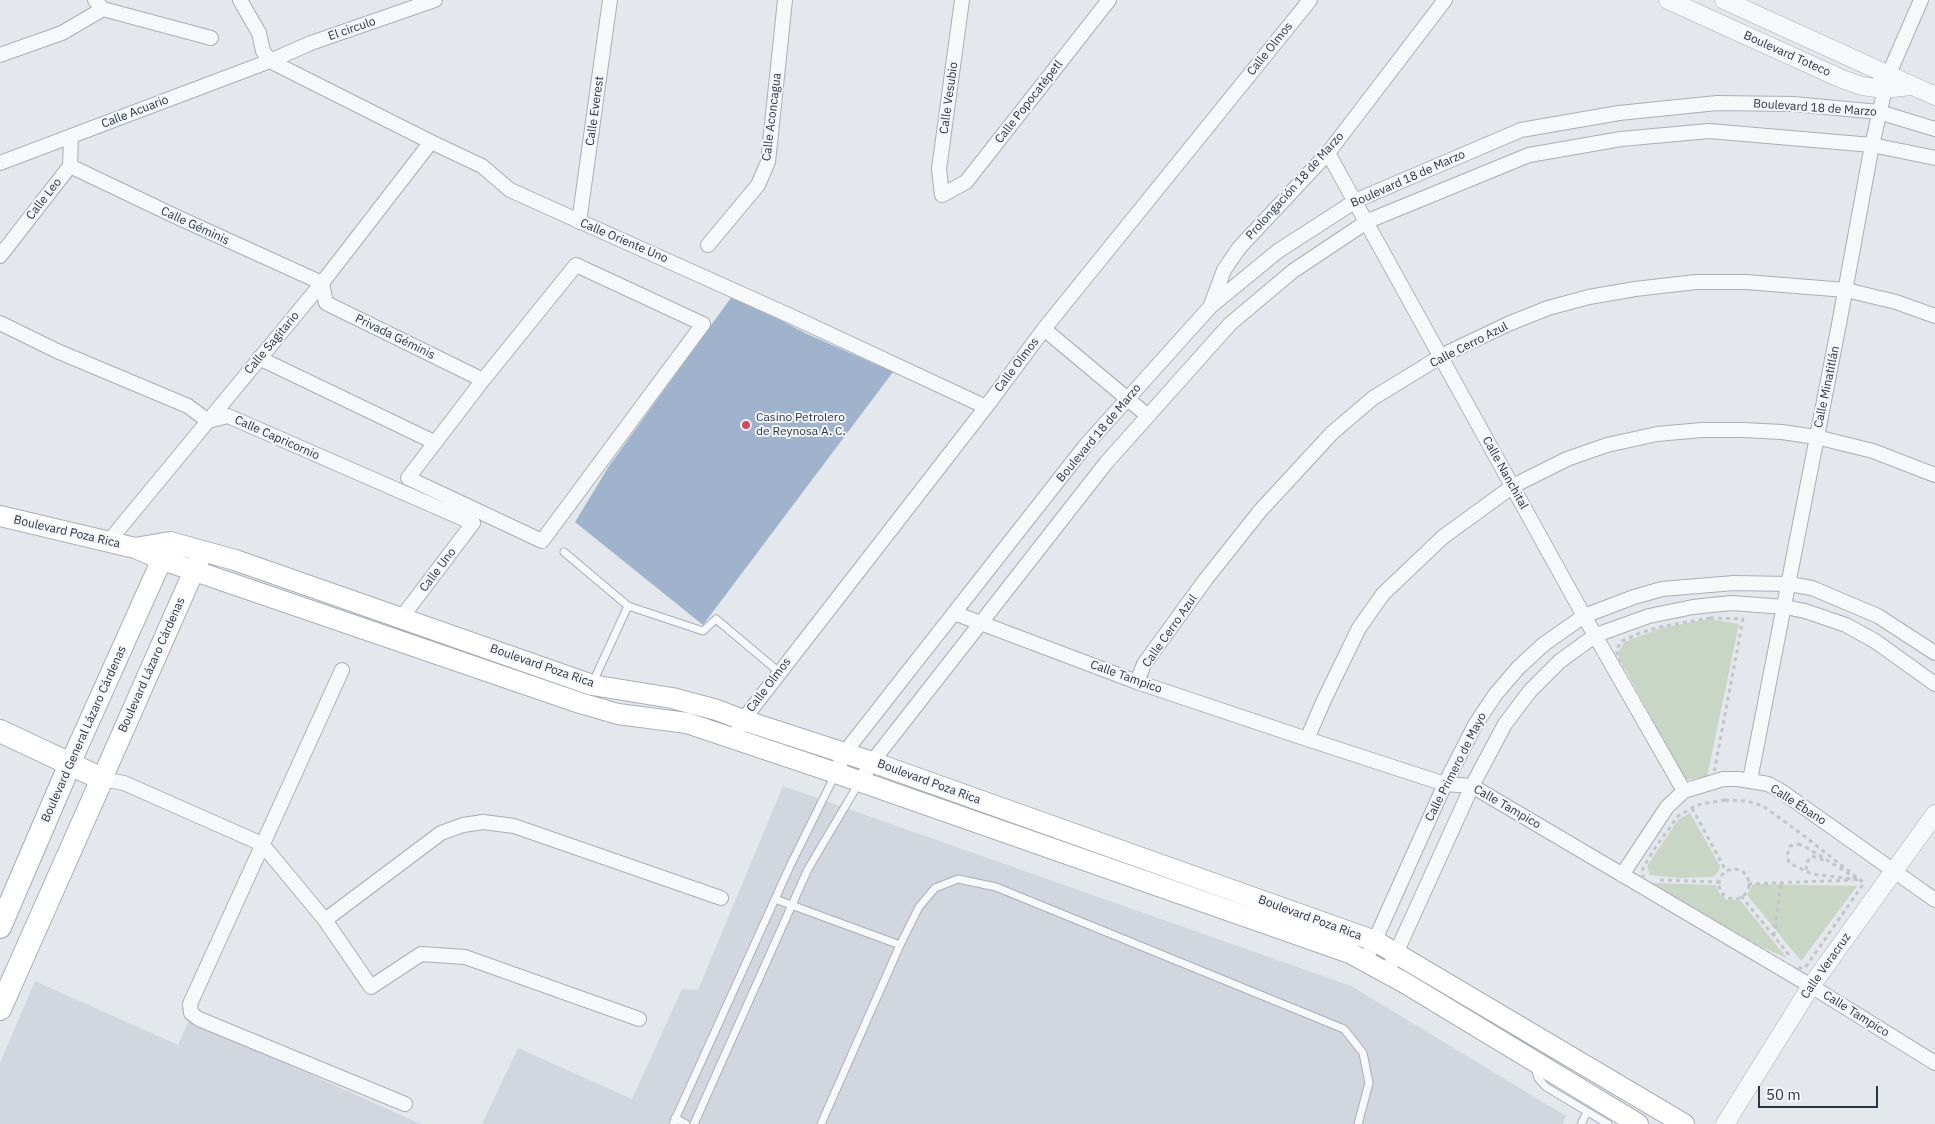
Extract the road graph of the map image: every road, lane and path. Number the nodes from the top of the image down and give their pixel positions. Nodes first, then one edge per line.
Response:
1 (240, 0) edge
2 (435, 0) edge
3 (610, 0) edge
4 (785, 0) edge
5 (962, 0) edge
6 (1110, 0) edge
7 (1310, 0) edge
8 (1445, 0) edge
9 (1668, 0) edge
10 (1724, 0) edge
11 (1921, 0) edge
12 (417, 3) edge
13 (99, 5) edge
14 (211, 38) dead end
15 (0, 55) edge
16 (270, 61) junction
17 (1886, 83) junction
18 (1935, 96) edge
19 (1879, 112) junction
20 (1935, 129) edge
21 (71, 136) junction
22 (432, 142) junction
23 (1872, 145) junction
24 (1328, 154) junction
25 (1935, 158) edge
26 (0, 163) edge
27 (70, 166) junction
28 (942, 195) joint
29 (1354, 201) junction
30 (578, 222) junction
31 (1366, 223) junction
32 (708, 245) dead end
33 (0, 256) edge
34 (322, 283) junction
35 (1846, 290) junction
36 (1211, 306) junction
37 (1935, 316) edge
38 (0, 323) edge
39 (1044, 329) junction
40 (259, 358) junction
41 (1441, 358) junction
42 (483, 380) junction
43 (1128, 398) junction
44 (986, 407) junction
45 (1148, 416) junction
46 (208, 421) junction
47 (1816, 437) junction
48 (434, 442) junction
49 (1935, 475) edge
50 (1512, 486) junction
51 (0, 516) edge
52 (473, 524) joint
53 (109, 541) junction
54 (166, 551) junction
55 (202, 551) junction
56 (564, 552) dead end
57 (194, 570) junction
58 (1789, 584) junction
59 (628, 606) junction
60 (1785, 607) junction
61 (954, 613) junction
62 (1584, 616) junction
63 (402, 617) junction
64 (981, 624) junction
65 (1596, 635) junction
66 (1935, 653) edge
67 (342, 670) dead end
68 (779, 672) junction
69 (1137, 682) junction
70 (1935, 684) edge
71 (592, 685) junction
72 (742, 720) junction
73 (0, 731) edge
74 (734, 738) junction
75 (1307, 739) junction
76 (845, 752) junction
77 (872, 762) junction
78 (70, 764) junction
79 (836, 773) junction
80 (102, 780) junction
81 (1750, 780) junction
82 (860, 782) junction
83 (1445, 784) junction
84 (1472, 786) junction
85 (1687, 787) junction
86 (1692, 808) junction
87 (1935, 814) edge
88 (262, 844) junction
89 (1840, 868) junction
90 (1806, 870) junction
91 (1893, 870) junction
92 (1726, 871) junction
93 (1622, 875) junction
94 (1643, 879) junction
95 (1859, 880) junction
96 (1719, 882) junction
97 (1781, 883) junction
98 (1748, 884) junction
99 (1741, 896) junction
100 (721, 898) dead end
101 (775, 899) junction
102 (1935, 900) edge
103 (792, 905) junction
104 (324, 920) junction
105 (0, 927) edge
106 (1774, 937) junction
107 (1375, 941) junction
108 (900, 944) junction
109 (1396, 954) junction
110 (1366, 960) junction
111 (1799, 968) junction
112 (1387, 972) junction
113 (5, 984) edge
114 (1811, 986) junction
115 (1481, 1004) junction
116 (0, 1009) edge
117 (639, 1020) dead end
118 (1470, 1022) junction
119 (1532, 1060) junction
120 (1935, 1063) edge
121 (405, 1104) dead end
122 (1588, 1112) junction
123 (674, 1121) edge
124 (686, 1124) edge
125 (694, 1124) edge
126 (821, 1124) edge
127 (1358, 1124) edge
128 (1581, 1124) edge
129 (1608, 1124) edge
130 (1638, 1124) edge
131 (1684, 1124) edge
132 (1725, 1124) edge

1 - 16 street
2 - 12 street, El circulo
3 - 30 street, Calle Everest
4 - 32 street, Calle Aconcagua
5 - 28 street, Calle Vesubio
6 - 28 street, Calle Popocatépetl
7 - 39 street, Calle Olmos
8 - 24 street, Prolongación 18 de Marzo
9 - 17 street, Boulevard Toteco
10 - 17 street, Boulevard Toteco
11 - 17 street, Calle Minatitlán
12 - 16 street, El circulo
13 - 14 street
13 - 15 street
16 - 21 street, Calle Acuario
16 - 22 street, Calle Oriente Uno
17 - 18 street, Boulevard Toteco
17 - 19 street, Calle Minatitlán
19 - 20 street, Boulevard 18 de Marzo
19 - 23 street, Calle Minatitlán
19 - 29 street, Boulevard 18 de Marzo
21 - 26 street, Calle Acuario
21 - 27 street, Calle Leo
22 - 30 street, Calle Oriente Uno
22 - 34 street, Calle Sagitario
23 - 25 street, Boulevard 18 de Marzo
23 - 31 street, Boulevard 18 de Marzo
23 - 35 street, Calle Minatitlán
24 - 29 street, Calle Nanchital
24 - 36 street, Prolongación 18 de Marzo
27 - 33 street, Calle Leo
27 - 34 street, Calle Géminis
29 - 31 street, Calle Nanchital
29 - 36 street, Boulevard 18 de Marzo
30 - 44 street, Calle Oriente Uno
31 - 41 street, Calle Nanchital
31 - 45 street, Boulevard 18 de Marzo
34 - 40 street, Calle Sagitario
34 - 42 street, Privada Géminis
35 - 37 street, Calle Cerro Azul
35 - 41 street, Calle Cerro Azul
35 - 47 street, Calle Minatitlán
36 - 43 street, Boulevard 18 de Marzo
38 - 46 street
39 - 43 street
39 - 44 street, Calle Olmos
40 - 46 street, Calle Sagitario
40 - 48 street
41 - 50 street, Calle Nanchital
41 - 69 street, Calle Cerro Azul
42 - 48 street
42 - 48 street
43 - 45 street
43 - 61 street, Boulevard 18 de Marzo
44 - 68 street, Calle Olmos
45 - 64 street, Boulevard 18 de Marzo
46 - 52 street, Calle Capricornio
46 - 53 street, Calle Sagitario
47 - 49 street
47 - 50 street
47 - 58 street, Calle Minatitlán
50 - 62 street, Calle Nanchital
50 - 75 street
51 - 53 main road, Boulevard Poza Rica
52 - 63 street, Calle Uno
53 - 54 main road, Boulevard Poza Rica
54 - 55 main road, Boulevard Poza Rica
54 - 57 main road, Boulevard Poza Rica
54 - 78 main road, Boulevard General Lázaro Cárdenas
55 - 57 main road, Boulevard Lázaro Cárdenas
55 - 63 main road, Boulevard Poza Rica
56 - 59 lane
57 - 74 main road, Boulevard Poza Rica
57 - 80 main road, Boulevard Lázaro Cárdenas
58 - 60 street, Calle Minatitlán
58 - 62 street, Calle Primero de Mayo
58 - 66 street, Calle Primero de Mayo
59 - 68 lane
59 - 71 lane
60 - 65 street, Calle Primero de Mayo
60 - 70 street, Calle Primero de Mayo
60 - 81 street, Calle Minatitlán
61 - 64 street, Calle Tampico
61 - 76 street, Boulevard 18 de Marzo
62 - 65 street, Calle Nanchital
62 - 83 street, Calle Primero de Mayo
63 - 71 main road, Boulevard Poza Rica
64 - 69 street, Calle Tampico
64 - 77 street, Boulevard 18 de Marzo
65 - 84 street, Calle Primero de Mayo
65 - 85 street, Calle Nanchital
67 - 88 street
68 - 72 street, Calle Olmos
69 - 75 street, Calle Tampico
71 - 72 main road, Boulevard Poza Rica
72 - 74 street, Calle Olmos
72 - 76 main road, Boulevard Poza Rica
73 - 78 main road
74 - 79 main road, Boulevard Poza Rica
75 - 83 street, Calle Tampico
76 - 77 main road, Boulevard Poza Rica
76 - 79 street, Boulevard 18 de Marzo
77 - 82 street, Boulevard 18 de Marzo
77 - 107 main road, Boulevard Poza Rica
78 - 80 main road
78 - 105 main road, Boulevard General Lázaro Cárdenas
79 - 82 main road, Boulevard Poza Rica
79 - 101 lane
80 - 88 street
80 - 113 main road
81 - 85 street, Calle Ébano
81 - 91 street, Calle Ébano
82 - 103 lane
82 - 110 main road, Boulevard Poza Rica
83 - 84 street, Calle Tampico
83 - 107 street, Calle Primero de Mayo
84 - 93 street, Calle Tampico
84 - 109 street, Calle Primero de Mayo
85 - 85 path
85 - 93 street, Calle Ébano
86 - 92 path
86 - 94 path
86 - 95 path
87 - 91 street, Calle Veracruz
88 - 104 street
88 - 121 street
89 - 90 path
89 - 90 path
89 - 95 path
90 - 95 path
91 - 102 street, Calle Ébano
91 - 114 street, Calle Veracruz
92 - 96 path
92 - 98 path
93 - 114 street, Calle Tampico
94 - 96 path
94 - 111 path
95 - 97 path
95 - 111 path
96 - 99 path
97 - 98 path
97 - 106 path
98 - 99 path
99 - 106 path
100 - 104 street
101 - 103 lane
101 - 123 lane
103 - 108 lane
103 - 125 lane
104 - 117 street
106 - 111 path
107 - 109 main road, Boulevard Poza Rica
107 - 110 street, Calle Primero de Mayo
108 - 126 lane
108 - 127 lane
109 - 112 street, Calle Primero de Mayo
109 - 115 main road, Boulevard Poza Rica
110 - 112 main road, Boulevard Poza Rica
112 - 118 main road, Boulevard Poza Rica
113 - 116 main road
114 - 120 street, Calle Tampico
114 - 132 street, Calle Veracruz
115 - 118 main road
115 - 131 main road, Boulevard Poza Rica
118 - 119 main road, Boulevard Poza Rica
119 - 122 lane
119 - 130 main road, Boulevard Poza Rica
122 - 128 lane
122 - 129 lane
123 - 124 lane

